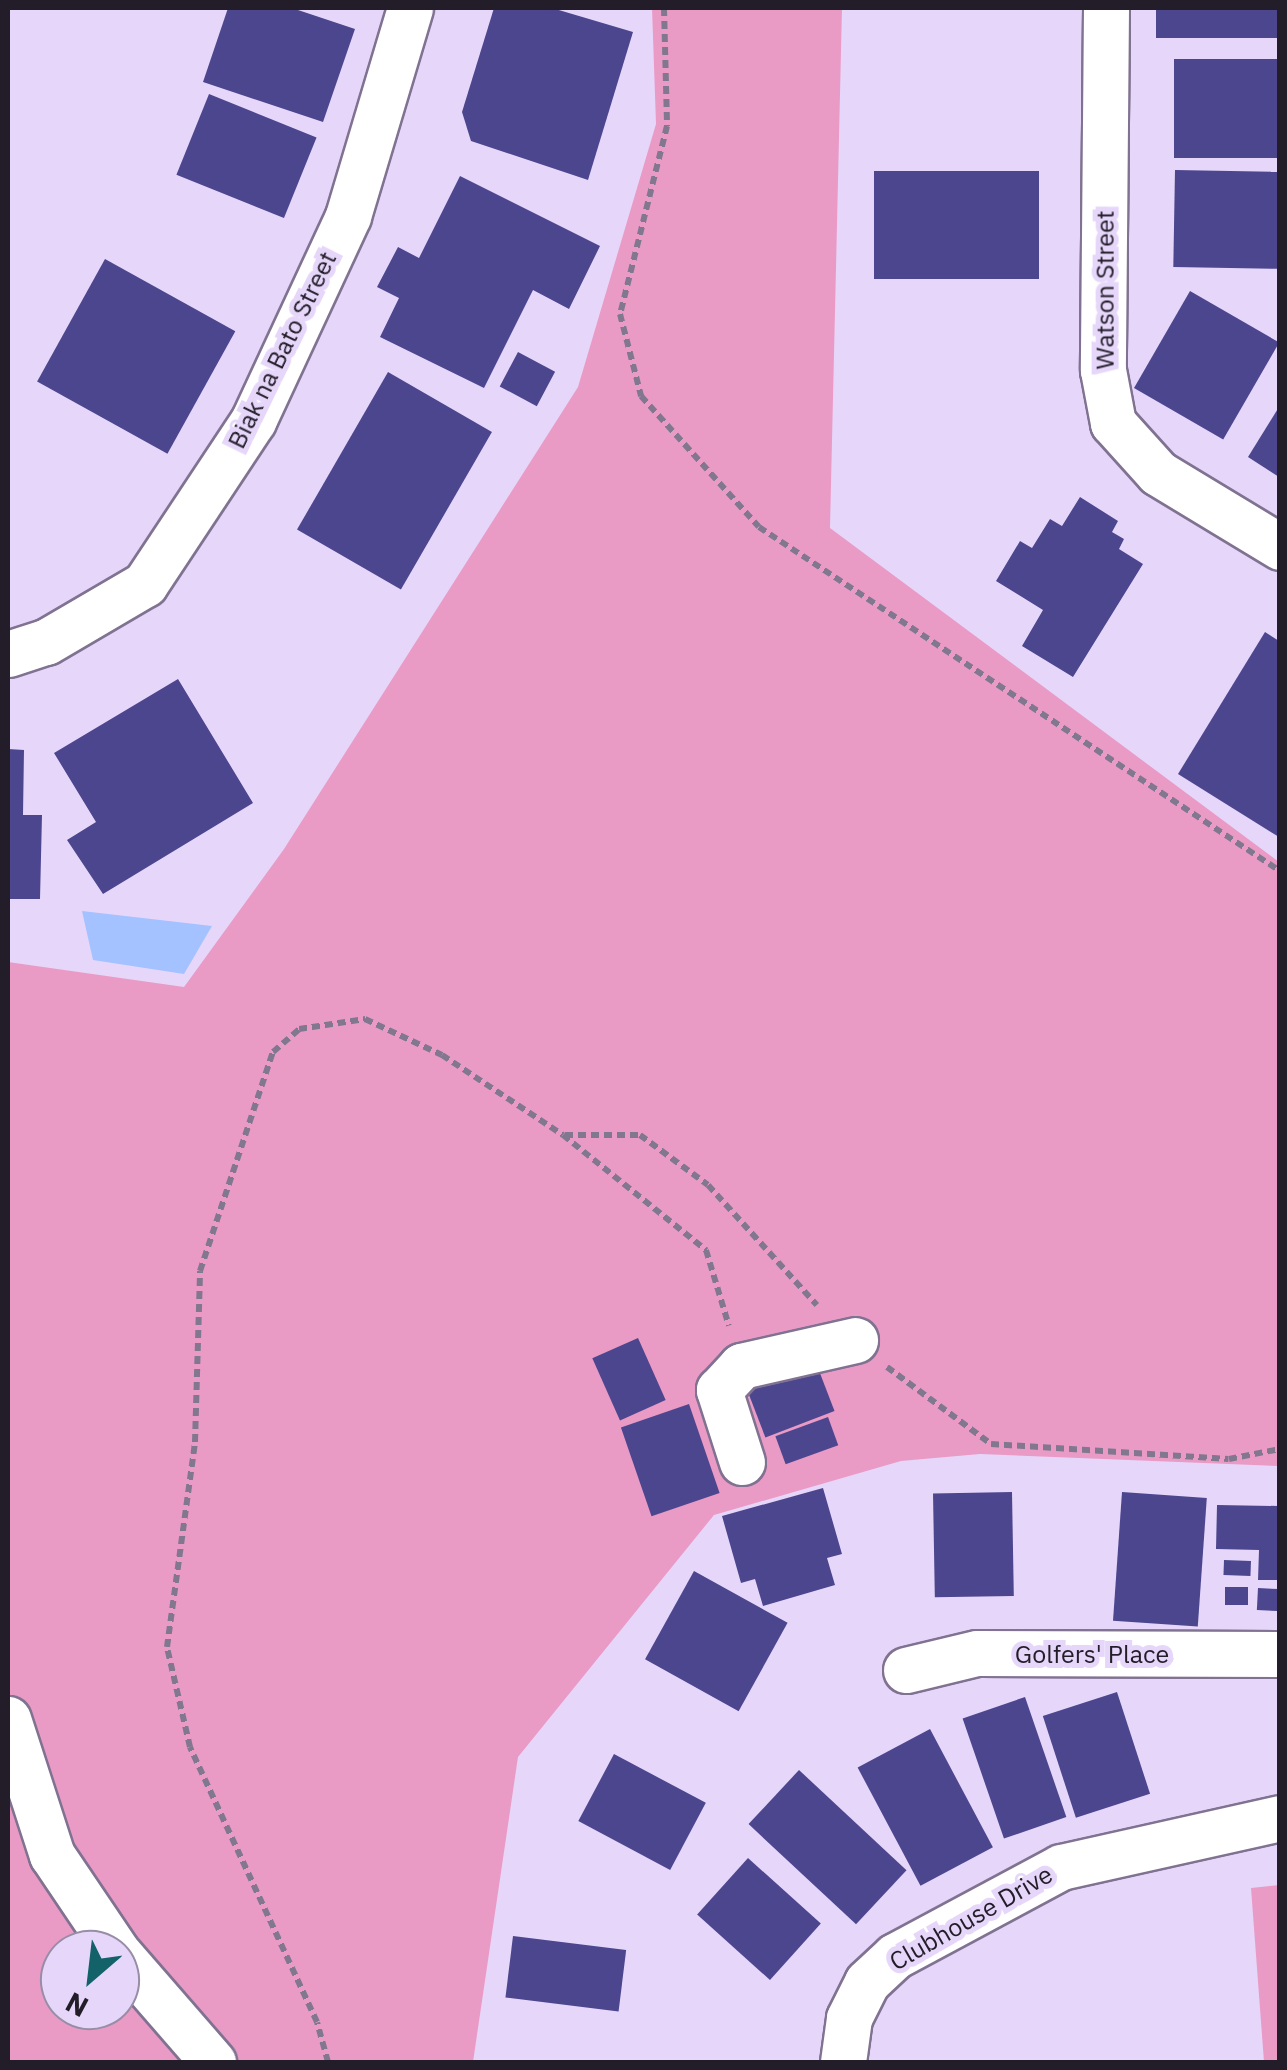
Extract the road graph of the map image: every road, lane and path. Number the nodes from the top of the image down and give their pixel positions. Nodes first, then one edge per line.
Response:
1 (410, 8) edge
2 (664, 8) edge
3 (1106, 8) edge
4 (1280, 547) edge
5 (8, 654) edge
6 (1280, 871) edge
7 (564, 1135) junction
8 (855, 1340) junction
9 (741, 1366) junction
10 (1280, 1449) edge
11 (742, 1462) dead end
12 (1280, 1654) edge
13 (906, 1670) dead end
14 (8, 1719) edge
15 (1280, 1818) edge
16 (103, 1930) edge
17 (140, 1978) edge
18 (212, 2062) edge
19 (328, 2062) edge
20 (843, 2062) edge

1 - 5 street, Biak na Bato Street
2 - 6 path
3 - 4 street, Watson Street
7 - 8 path
7 - 9 path
7 - 19 path
8 - 9 street
8 - 10 path
9 - 11 street
12 - 13 street, Golfers' Place
14 - 16 street
15 - 20 street, Clubhouse Drive
17 - 18 street

